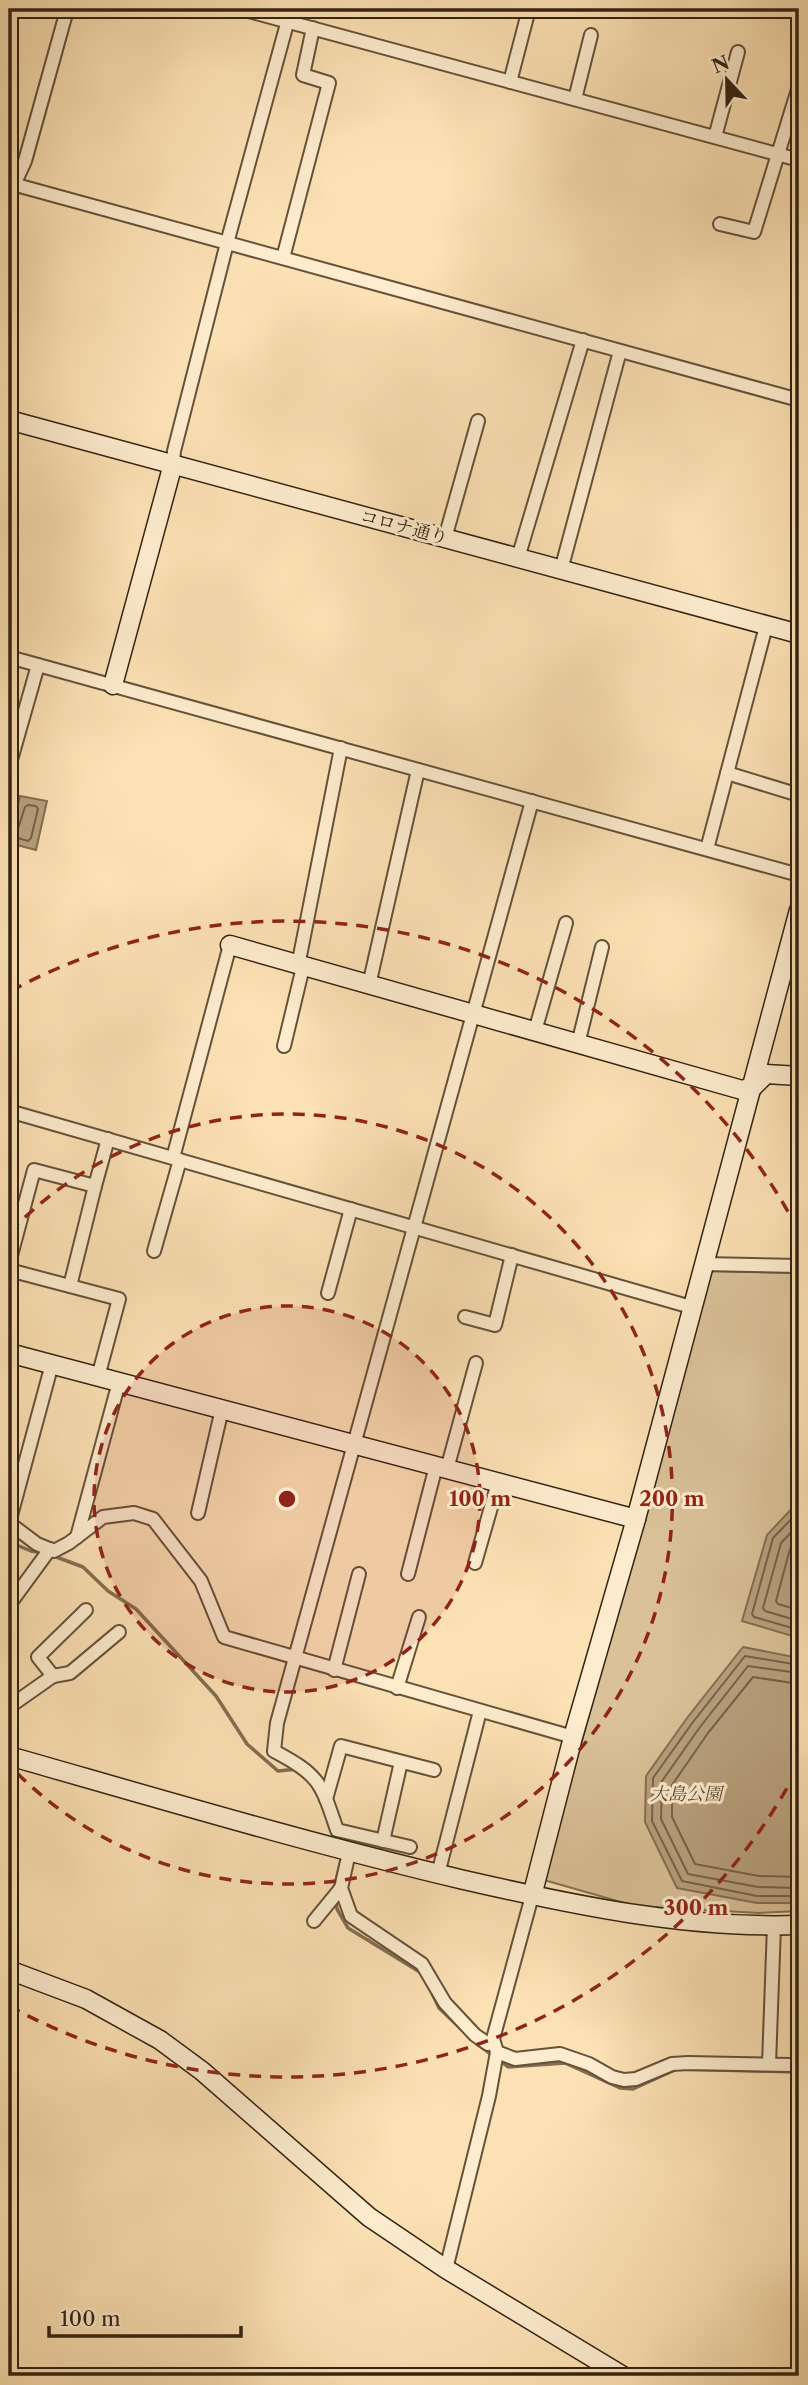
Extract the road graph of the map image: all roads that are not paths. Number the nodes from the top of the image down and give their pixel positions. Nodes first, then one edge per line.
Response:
1 (241, 9) edge
2 (529, 9) edge
3 (67, 10) edge
4 (290, 15) edge
5 (313, 28) junction
6 (592, 35) dead end
7 (738, 52) dead end
8 (510, 82) junction
9 (799, 86) edge
10 (575, 99) junction
11 (715, 137) junction
12 (780, 155) junction
13 (799, 160) edge
14 (12, 184) edge
15 (720, 224) dead end
16 (227, 243) junction
17 (283, 258) junction
18 (583, 340) junction
19 (620, 351) junction
20 (799, 400) edge
21 (9, 420) edge
22 (478, 421) dead end
23 (173, 464) junction
24 (445, 538) junction
25 (518, 558) junction
26 (561, 570) junction
27 (766, 626) junction
28 (799, 634) edge
29 (9, 657) edge
30 (38, 664) junction
31 (113, 685) junction
32 (341, 748) junction
33 (9, 767) edge
34 (418, 770) junction
35 (727, 773) junction
36 (799, 795) edge
37 (532, 801) junction
38 (707, 849) junction
39 (799, 875) edge
40 (799, 910) edge
41 (566, 923) dead end
42 (230, 945) joint
43 (602, 947) dead end
44 (300, 966) junction
45 (369, 985) junction
46 (473, 1014) junction
47 (534, 1031) junction
48 (578, 1044) junction
49 (284, 1046) dead end
50 (799, 1076) edge
51 (753, 1087) junction
52 (16, 1113) dead end
53 (108, 1139) junction
54 (176, 1159) junction
55 (95, 1186) junction
56 (351, 1209) junction
57 (414, 1227) junction
58 (154, 1251) dead end
59 (512, 1255) junction
60 (9, 1263) edge
61 (703, 1264) junction
62 (799, 1266) edge
63 (9, 1270) edge
64 (70, 1286) junction
65 (327, 1293) dead end
66 (691, 1307) junction
67 (465, 1317) dead end
68 (9, 1353) edge
69 (476, 1363) dead end
70 (52, 1364) junction
71 (99, 1377) junction
72 (119, 1382) junction
73 (222, 1409) junction
74 (354, 1444) junction
75 (442, 1468) junction
76 (498, 1482) junction
77 (198, 1513) dead end
78 (636, 1519) junction
79 (12, 1526) edge
80 (77, 1537) junction
81 (9, 1544) edge
82 (50, 1549) junction
83 (475, 1563) dead end
84 (359, 1574) dead end
85 (408, 1574) dead end
86 (9, 1605) edge
87 (86, 1611) dead end
88 (418, 1617) dead end
89 (119, 1632) dead end
90 (294, 1659) junction
91 (334, 1670) junction
92 (53, 1676) junction
93 (397, 1688) junction
94 (9, 1707) edge
95 (480, 1711) junction
96 (573, 1737) junction
97 (9, 1756) edge
98 (401, 1762) junction
99 (434, 1770) dead end
100 (326, 1799) junction
101 (383, 1841) junction
102 (410, 1847) dead end
103 (349, 1853) junction
104 (438, 1874) junction
105 (341, 1888) junction
106 (532, 1896) junction
107 (314, 1922) dead end
108 (799, 1925) edge
109 (774, 1926) junction
110 (9, 1970) edge
111 (496, 2049) junction
112 (799, 2062) edge
113 (769, 2064) junction
114 (446, 2269) junction
115 (623, 2376) edge

1 - 4 street
2 - 8 street
3 - 14 street
4 - 5 street
4 - 16 street
5 - 8 street
5 - 17 street
6 - 10 street
7 - 11 street
8 - 10 street
9 - 12 street
10 - 11 street
11 - 12 street
12 - 13 street
12 - 15 street
14 - 16 street
16 - 17 street
16 - 23 street
17 - 18 street
18 - 19 street
18 - 25 street
19 - 20 street
19 - 26 street
21 - 23 street, コロナ通り
22 - 24 street
23 - 24 street, コロナ通り
23 - 31 street
24 - 25 street, コロナ通り
25 - 26 street, コロナ通り
26 - 27 street, コロナ通り
27 - 28 street, コロナ通り
27 - 35 street
29 - 30 street
30 - 31 street
30 - 33 street
31 - 32 street
32 - 34 street
32 - 44 street
34 - 37 street
34 - 45 street
35 - 36 street
35 - 38 street
37 - 38 street
37 - 46 street
38 - 39 street
40 - 51 street
41 - 47 street
42 - 44 street
42 - 54 street
43 - 48 street
44 - 45 street
44 - 49 street
45 - 46 street
46 - 47 street
46 - 57 street
47 - 48 street
48 - 51 street
50 - 51 street
51 - 61 street
52 - 53 street
53 - 54 street
53 - 55 street
54 - 56 street
54 - 58 street
55 - 60 street
55 - 64 street
56 - 57 street
56 - 65 street
57 - 59 street
57 - 74 street
59 - 66 street
59 - 67 street
61 - 62 street
61 - 66 street
63 - 64 street
64 - 71 street
66 - 78 street
68 - 70 street
69 - 75 street
70 - 71 street
70 - 79 street
71 - 72 street
72 - 73 street
72 - 80 street
73 - 74 street
73 - 77 street
74 - 75 street
74 - 90 street
75 - 76 street
75 - 85 street
76 - 78 street
76 - 83 street
78 - 96 street
79 - 81 street
79 - 82 street
80 - 82 street
80 - 90 street
82 - 86 street
84 - 91 street
87 - 92 street
88 - 93 street
89 - 92 street
90 - 91 street
90 - 100 street
91 - 93 street
92 - 94 street
93 - 95 street
95 - 96 street
95 - 104 street
96 - 106 street
97 - 103 street
98 - 99 street
98 - 100 street
98 - 101 street
100 - 101 street
101 - 102 street
103 - 104 street
103 - 105 street
104 - 106 street
105 - 107 street
105 - 111 street
106 - 109 street
106 - 111 street
108 - 109 street
109 - 113 street
110 - 114 street
111 - 113 street
111 - 114 street
112 - 113 street
114 - 115 street

